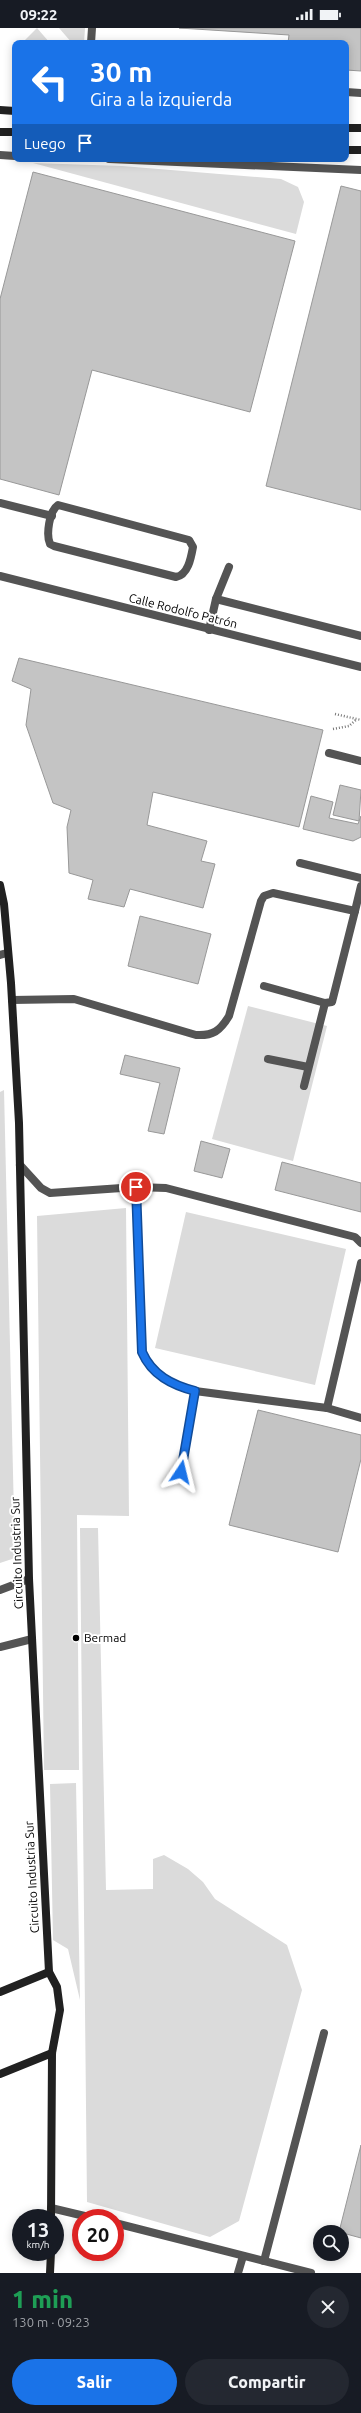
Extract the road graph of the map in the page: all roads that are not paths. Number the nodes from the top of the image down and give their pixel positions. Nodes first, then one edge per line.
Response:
1 (92, 28) edge
2 (91, 40) edge
3 (349, 92) edge
4 (361, 93) edge
5 (0, 110) edge
6 (12, 111) edge
7 (349, 128) edge
8 (361, 128) edge
9 (0, 132) edge
10 (12, 132) edge
11 (349, 150) edge
12 (361, 150) edge
13 (0, 155) edge
14 (12, 156) edge
15 (178, 162) edge
16 (361, 170) edge
17 (0, 503) edge
18 (52, 516) junction
19 (229, 567) dead end
20 (0, 576) edge
21 (216, 599) junction
22 (209, 630) junction
23 (361, 636) edge
24 (361, 668) edge
25 (329, 753) dead end
26 (361, 761) edge
27 (300, 863) dead end
28 (361, 878) edge
29 (0, 886) edge
30 (361, 886) edge
31 (355, 911) junction
32 (4, 954) edge
33 (264, 986) dead end
34 (12, 1000) junction
35 (325, 1003) junction
36 (268, 1059) dead end
37 (308, 1067) junction
38 (304, 1086) dead end
39 (20, 1164) junction
40 (136, 1187) junction
41 (361, 1243) edge
42 (361, 1263) edge
43 (195, 1391) junction
44 (327, 1408) junction
45 (361, 1418) edge
46 (181, 1472) dead end
47 (28, 1579) junction
48 (0, 1590) edge
49 (32, 1639) junction
50 (0, 1646) edge
51 (49, 1972) junction
52 (0, 1992) edge
53 (324, 2033) dead end
54 (52, 2053) junction
55 (0, 2074) edge
56 (51, 2208) joint
57 (72, 2213) edge
58 (124, 2225) edge
59 (243, 2256) junction
60 (51, 2261) edge
61 (264, 2261) junction
62 (50, 2273) edge
63 (238, 2273) edge
64 (311, 2273) edge

1 - 2 street
3 - 4 street
5 - 6 main road
7 - 8 main road
9 - 10 main road
11 - 12 main road
13 - 14 street
15 - 16 street
17 - 18 street
18 - 18 street
19 - 21 street
20 - 22 street, Calle Rodolfo Patrón
21 - 22 street
21 - 23 street
22 - 24 street, Calle Rodolfo Patrón
25 - 26 street
27 - 28 street
29 - 32 main road, Circuito Industria Sur
30 - 31 street
31 - 34 street
31 - 35 street
32 - 34 main road, Circuito Industria Sur
33 - 35 street
34 - 39 main road, Circuito Industria Sur
35 - 37 street
36 - 37 street
37 - 38 street
39 - 40 street
39 - 47 main road, Circuito Industria Sur
40 - 41 street
40 - 43 street
42 - 44 street
43 - 44 street
43 - 46 street
44 - 45 street
47 - 48 street
47 - 49 main road, Circuito Industria Sur
49 - 50 street
49 - 51 main road, Circuito Industria Sur
51 - 52 main road
51 - 54 main road, Circuito Industria Sur
53 - 61 street
54 - 55 main road
54 - 56 main road, Circuito Industria Sur
56 - 57 street
58 - 59 street
59 - 61 street
59 - 63 street
60 - 62 main road
61 - 64 street

